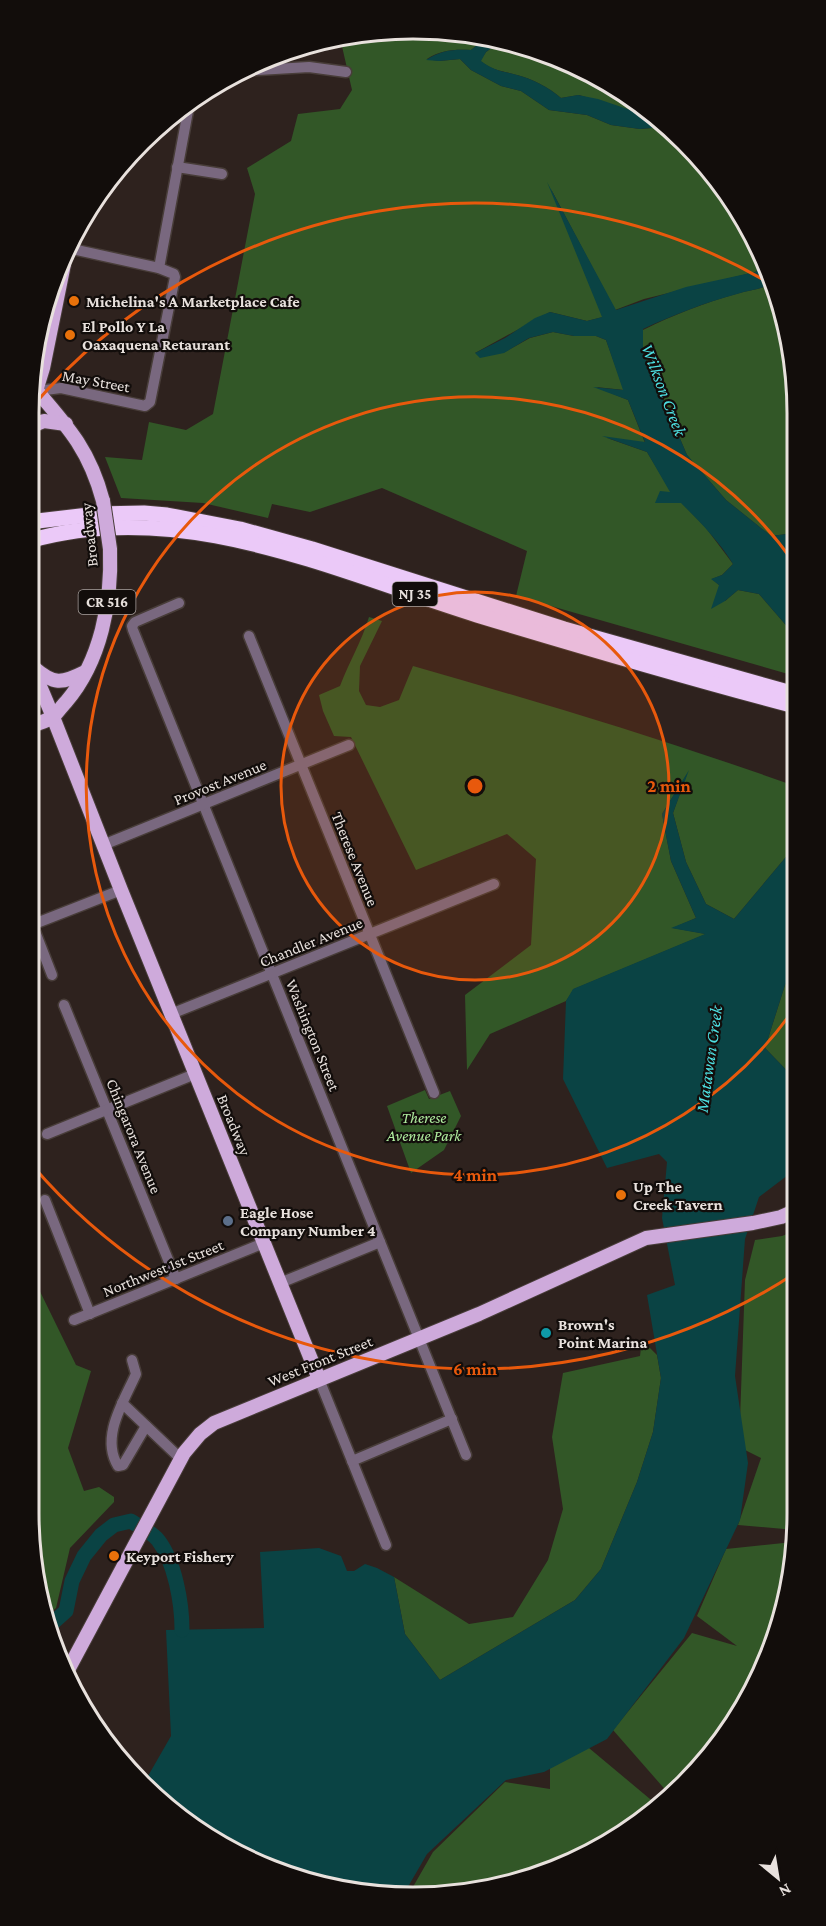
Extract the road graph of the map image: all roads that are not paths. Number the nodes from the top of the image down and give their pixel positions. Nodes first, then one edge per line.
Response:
1 (265, 70) edge
2 (346, 72) dead end
3 (186, 115) edge
4 (177, 167) junction
5 (222, 174) dead end
6 (77, 250) edge
7 (159, 268) junction
8 (53, 314) edge
9 (44, 350) edge
10 (40, 390) edge
11 (40, 396) edge
12 (39, 423) edge
13 (66, 424) junction
14 (55, 520) junction
15 (39, 521) edge
16 (39, 524) edge
17 (39, 539) edge
18 (179, 603) dead end
19 (249, 636) dead end
20 (87, 671) junction
21 (39, 673) edge
22 (39, 684) edge
23 (787, 692) edge
24 (787, 704) edge
25 (53, 717) junction
26 (39, 723) edge
27 (349, 745) dead end
28 (302, 765) junction
29 (204, 805) junction
30 (103, 846) junction
31 (494, 884) dead end
32 (121, 890) junction
33 (39, 920) edge
34 (370, 934) junction
35 (39, 944) edge
36 (272, 974) junction
37 (52, 975) dead end
38 (64, 1005) dead end
39 (171, 1014) junction
40 (195, 1074) junction
41 (434, 1093) dead end
42 (107, 1110) junction
43 (47, 1134) dead end
44 (45, 1200) dead end
45 (787, 1214) edge
46 (380, 1242) junction
47 (264, 1243) junction
48 (176, 1279) junction
49 (280, 1283) junction
50 (90, 1314) junction
51 (74, 1320) dead end
52 (420, 1339) junction
53 (132, 1360) dead end
54 (319, 1379) junction
55 (122, 1403) junction
56 (453, 1419) junction
57 (147, 1426) junction
58 (466, 1455) dead end
59 (181, 1459) junction
60 (352, 1461) junction
61 (386, 1545) dead end
62 (71, 1664) edge

1 - 2 street
3 - 4 street
4 - 5 street
4 - 7 street
6 - 7 street
7 - 10 street, May Street
8 - 9 main road
11 - 13 main road, Broadway / CR 516
12 - 13 main road
13 - 20 main road, Broadway / CR 516, bridge
14 - 15 highway
14 - 16 highway, NJ 35
14 - 23 highway, NJ 35
17 - 24 highway, NJ 35
18 - 29 street, Washington Street
19 - 28 street, Therese Avenue
20 - 21 main road
20 - 25 main road, Broadway / CR 516
22 - 25 main road, Broadway
25 - 26 main road, CR 516
25 - 30 main road, Broadway
27 - 28 street, Provost Avenue
28 - 29 street, Provost Avenue
28 - 34 street, Therese Avenue
29 - 30 street, Provost Avenue
29 - 36 street, Washington Street
30 - 32 main road, Broadway
31 - 34 street, Chandler Avenue
32 - 33 street
32 - 39 main road, Broadway
34 - 36 street, Chandler Avenue
34 - 41 street, Therese Avenue
35 - 37 street
36 - 39 street, Chandler Avenue
36 - 46 street, Washington Street
38 - 42 street, Chingarora Avenue
39 - 40 main road, Broadway
40 - 42 street
40 - 47 main road, Broadway
42 - 43 street
42 - 48 street, Chingarora Avenue
44 - 50 street
45 - 52 main road, West Front Street
46 - 49 street
46 - 52 street, Washington Street
47 - 48 street, Northwest 1st Street
47 - 49 main road, Broadway
48 - 50 street, Northwest 1st Street
49 - 54 main road, Broadway
50 - 51 street, Northwest 1st Street
52 - 54 main road, West Front Street
52 - 56 street, Washington Street
53 - 55 street
54 - 59 main road, West Front Street
54 - 60 street, Broadway
55 - 57 street
55 - 57 street
56 - 58 street, Washington Street
56 - 60 street
57 - 59 street
59 - 62 main road, West Front Street
60 - 61 street, Broadway

